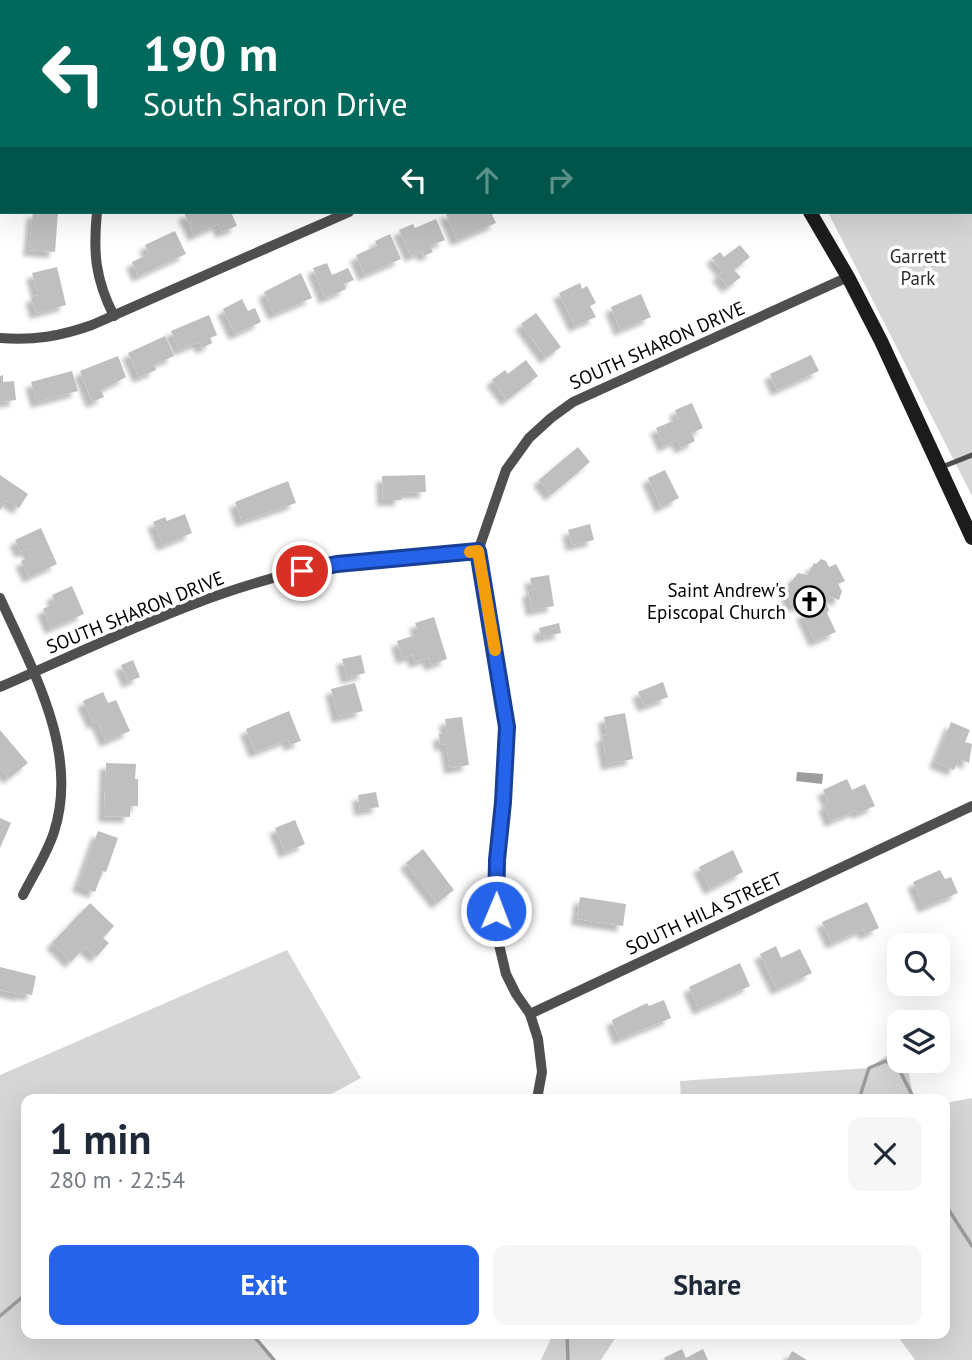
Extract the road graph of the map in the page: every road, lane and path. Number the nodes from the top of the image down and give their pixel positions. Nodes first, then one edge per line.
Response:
1 (97, 214) edge
2 (344, 214) edge
3 (811, 214) edge
4 (848, 277) junction
5 (114, 316) junction
6 (0, 338) edge
7 (972, 455) edge
8 (940, 469) junction
9 (972, 538) edge
10 (478, 551) junction
11 (0, 598) edge
12 (33, 673) junction
13 (0, 687) edge
14 (972, 806) edge
15 (23, 895) dead end
16 (530, 1014) junction
17 (538, 1094) edge

1 - 5 street
2 - 5 street
3 - 4 street
4 - 8 street
4 - 10 street, SOUTH SHARON DRIVE
5 - 6 street
7 - 8 lane
8 - 9 street
10 - 12 street, SOUTH SHARON DRIVE
10 - 16 street
11 - 12 street
12 - 13 street, SOUTH SHARON DRIVE
12 - 15 street
14 - 16 street, SOUTH HILA STREET
16 - 17 street

